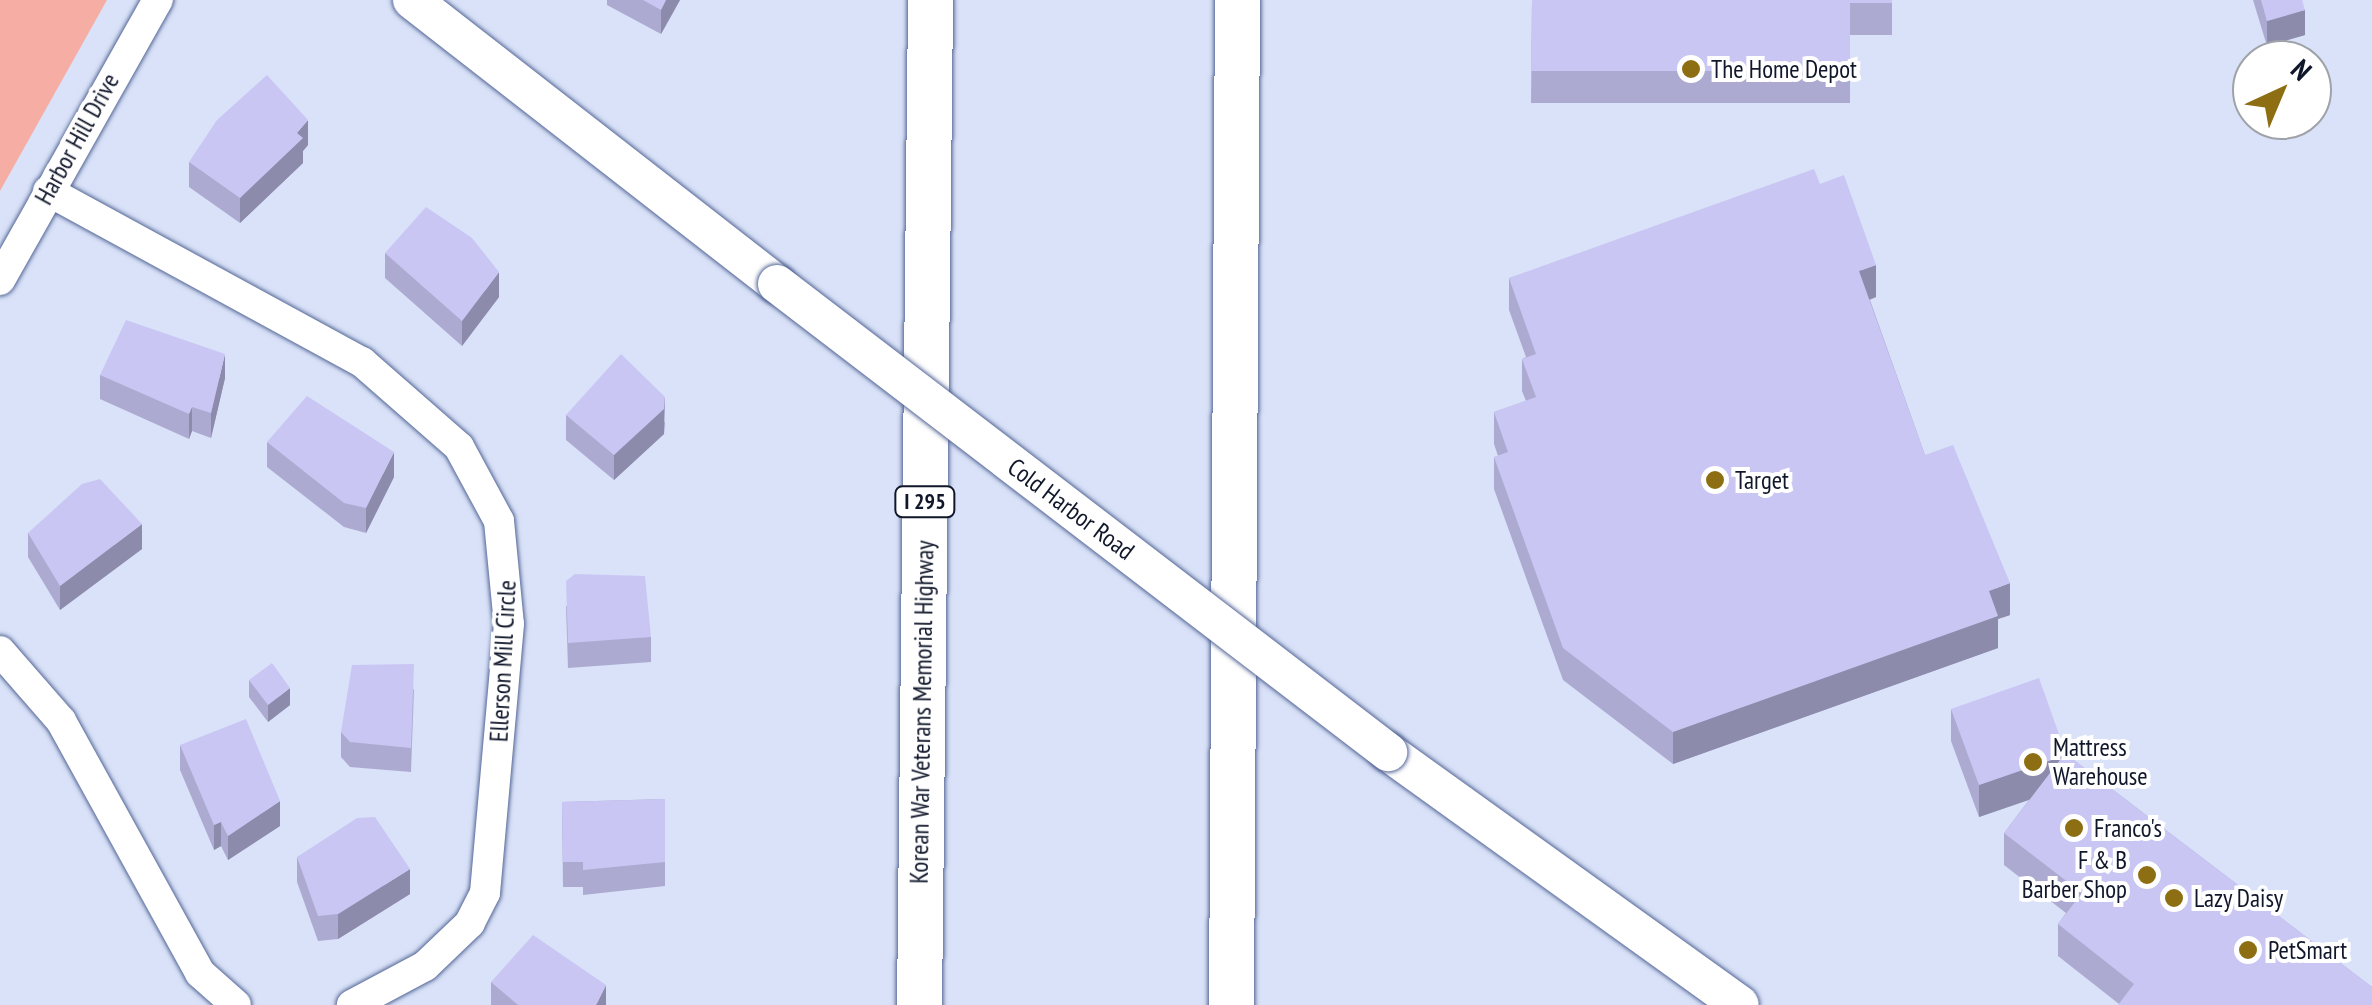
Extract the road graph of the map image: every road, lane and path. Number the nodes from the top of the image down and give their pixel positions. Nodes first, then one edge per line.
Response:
1 (158, 0) edge
2 (412, 0) edge
3 (930, 0) edge
4 (1237, 0) edge
5 (48, 191) junction
6 (0, 280) edge
7 (0, 651) edge
8 (400, 995) edge
9 (236, 1005) edge
10 (352, 1005) edge
11 (919, 1005) edge
12 (1231, 1005) edge
13 (1740, 1005) edge

1 - 5 street, Harbor Hill Drive
2 - 13 main road, Cold Harbor Road, bridge
3 - 11 highway, Korean War Veterans Memorial Highway / I 295
4 - 12 highway
5 - 6 street, Harbor Hill Drive
5 - 8 street, Ellerson Mill Circle
7 - 9 street
8 - 10 street, Ellerson Mill Circle

